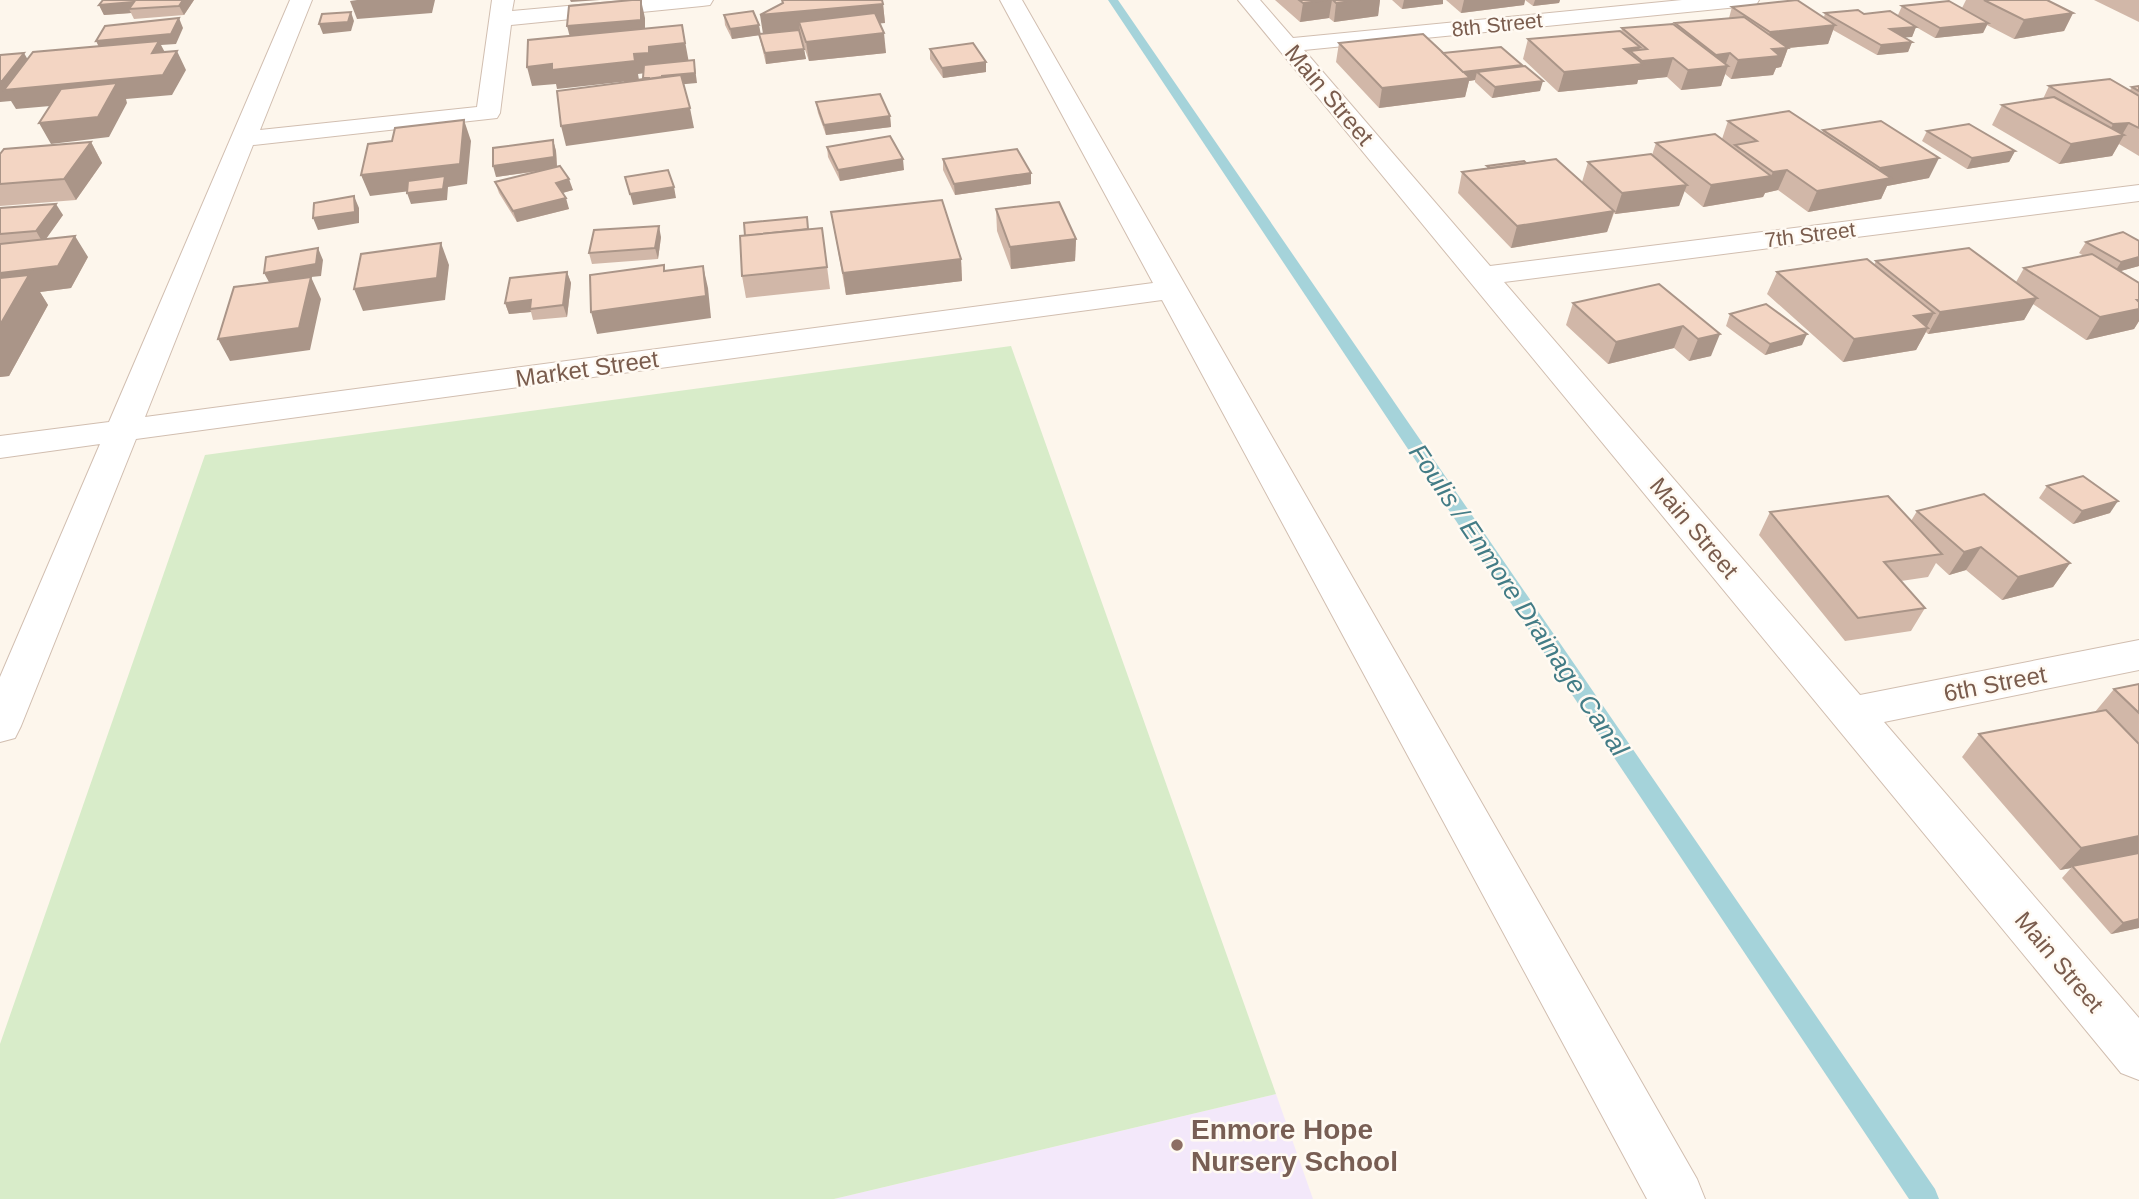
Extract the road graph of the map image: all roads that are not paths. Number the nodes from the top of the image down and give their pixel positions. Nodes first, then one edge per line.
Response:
1 (301, 0) edge
2 (702, 0) edge
3 (1011, 0) edge
4 (1249, 0) edge
5 (1748, 0) edge
6 (502, 10) edge
7 (1287, 45) junction
8 (243, 139) junction
9 (2139, 193) edge
10 (1482, 276) junction
11 (1174, 289) junction
12 (122, 432) junction
13 (0, 447) edge
14 (2139, 656) edge
15 (1850, 713) junction
16 (0, 726) edge
17 (2139, 1056) edge
18 (1677, 1199) edge

1 - 8 street
2 - 6 street
3 - 11 street
4 - 7 street, Main Street
5 - 7 street, 8th Street
6 - 8 street
7 - 10 street, Main Street
8 - 12 street
9 - 10 street, 7th Street
10 - 15 street, Main Street
11 - 12 street, Market Street
11 - 18 street
12 - 13 street, Market Street
12 - 16 street
14 - 15 street, 6th Street
15 - 17 street, Main Street

